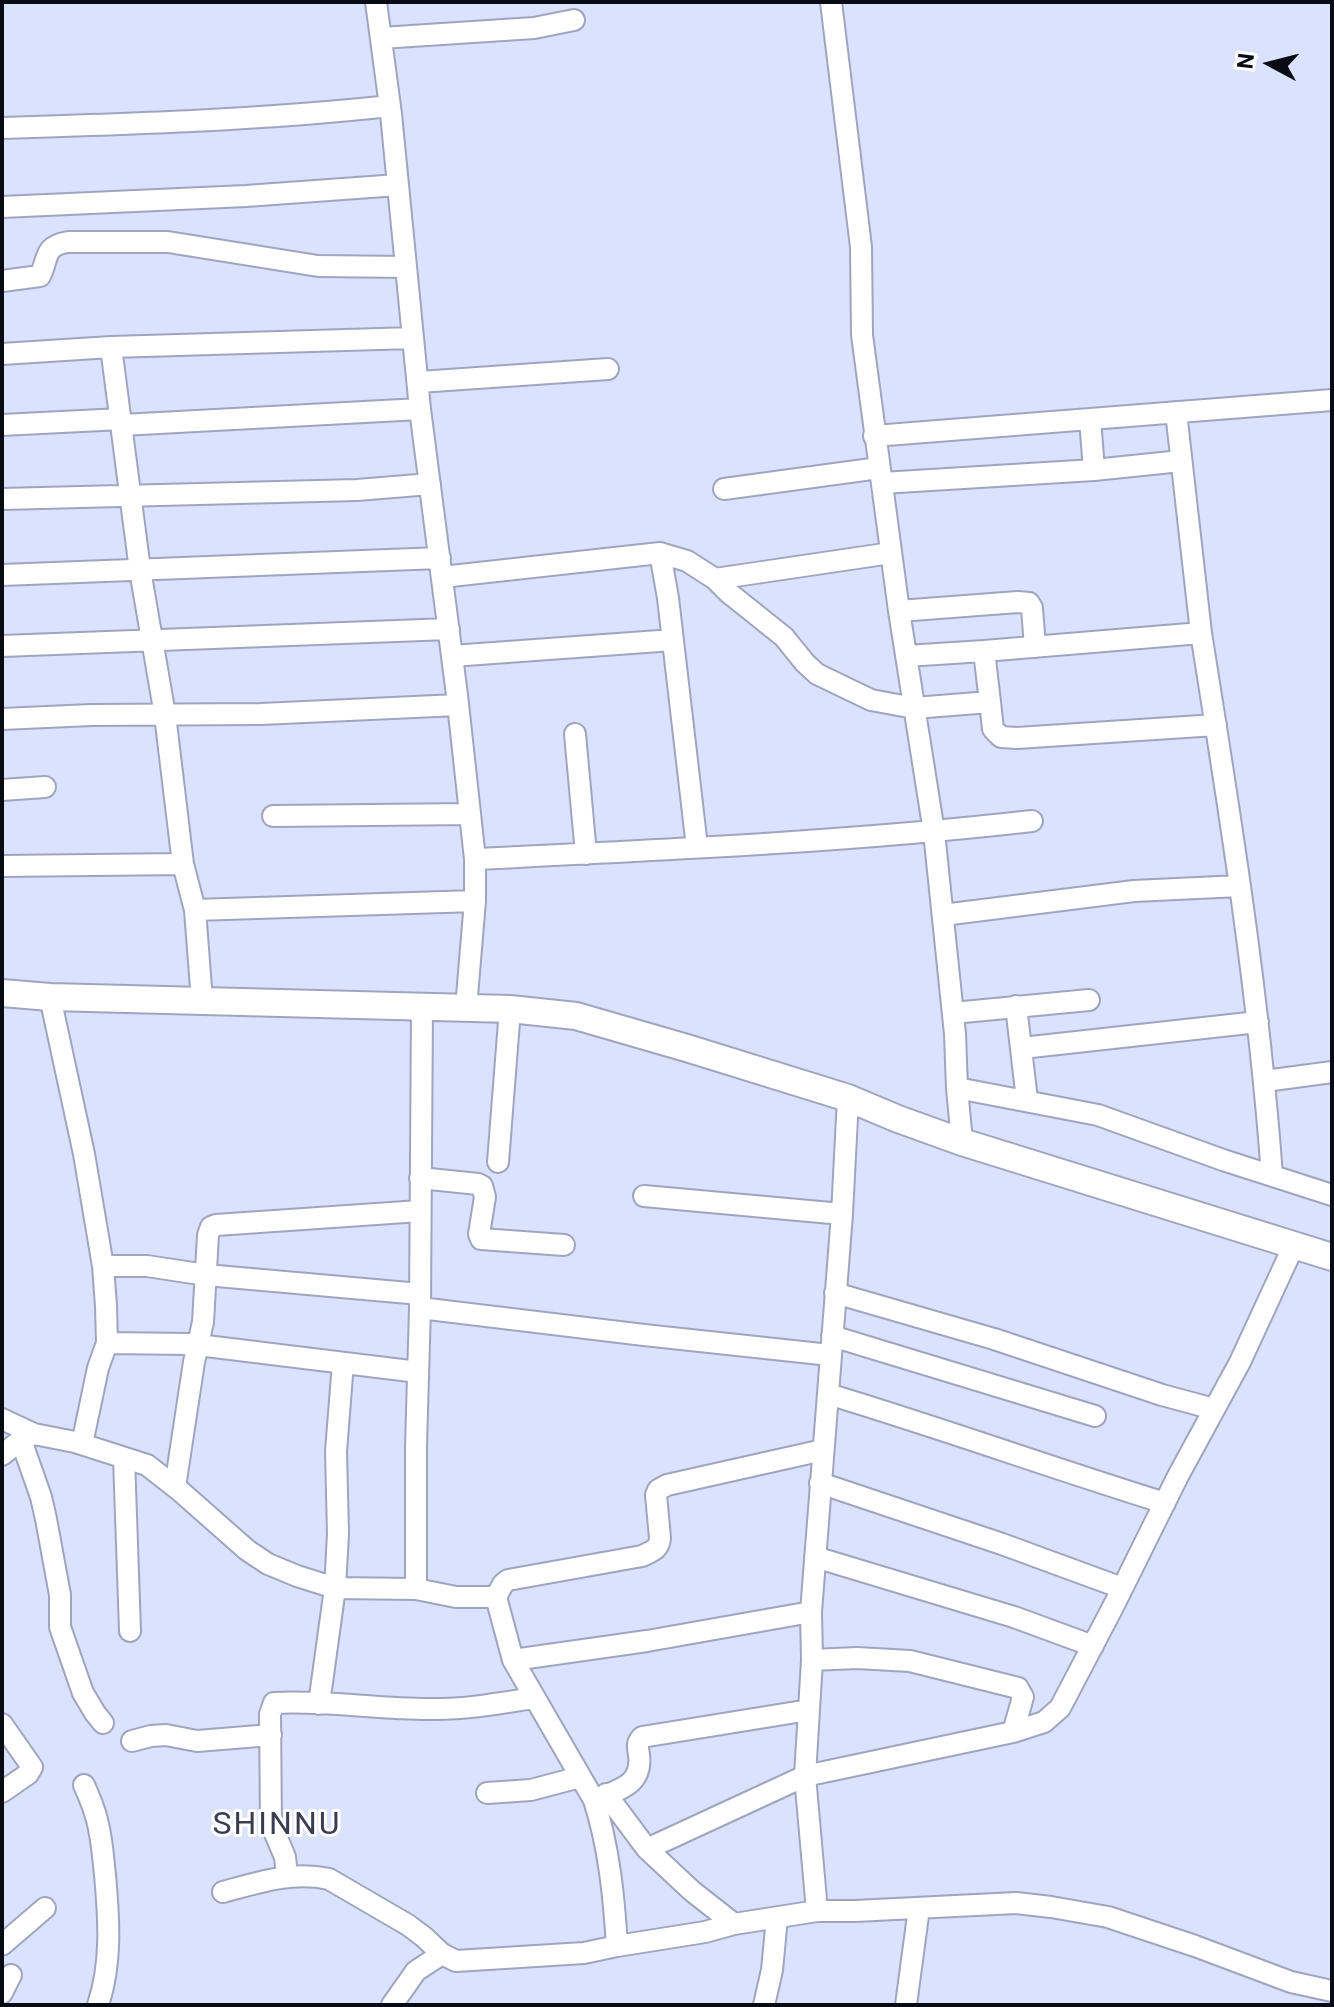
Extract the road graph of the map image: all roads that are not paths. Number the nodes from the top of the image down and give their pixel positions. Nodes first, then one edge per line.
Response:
1 (376, 2) edge
2 (831, 2) edge
3 (574, 20) dead end
4 (381, 38) junction
5 (390, 106) junction
6 (2, 128) edge
7 (398, 185) junction
8 (2, 207) edge
9 (406, 267) junction
10 (2, 281) edge
11 (413, 338) junction
12 (111, 347) junction
13 (2, 354) edge
14 (608, 369) dead end
15 (419, 382) junction
16 (1332, 400) edge
17 (420, 409) junction
18 (1176, 412) junction
19 (1090, 419) junction
20 (122, 422) junction
21 (2, 425) edge
22 (874, 436) junction
23 (1181, 461) junction
24 (1094, 470) junction
25 (880, 475) junction
26 (430, 484) junction
27 (724, 489) dead end
28 (130, 496) junction
29 (2, 499) edge
30 (660, 553) junction
31 (891, 553) junction
32 (441, 567) junction
33 (140, 570) junction
34 (2, 575) edge
35 (715, 579) junction
36 (899, 611) junction
37 (449, 629) junction
38 (1201, 633) junction
39 (154, 640) junction
40 (673, 640) junction
41 (2, 646) edge
42 (1035, 647) junction
43 (984, 651) junction
44 (452, 656) junction
45 (906, 656) junction
46 (990, 702) junction
47 (458, 705) junction
48 (914, 708) junction
49 (165, 715) junction
50 (2, 719) edge
51 (1216, 725) junction
52 (575, 734) dead end
53 (45, 787) dead end
54 (2, 790) edge
55 (470, 814) junction
56 (273, 816) dead end
57 (1032, 821) dead end
58 (934, 832) junction
59 (697, 847) junction
60 (586, 854) junction
61 (475, 859) junction
62 (183, 864) junction
63 (2, 866) edge
64 (1240, 886) junction
65 (475, 901) junction
66 (195, 910) junction
67 (943, 915) junction
68 (2, 993) edge
69 (50, 997) junction
70 (1089, 1000) dead end
71 (202, 1001) junction
72 (422, 1006) junction
73 (1016, 1006) junction
74 (466, 1008) junction
75 (510, 1009) junction
76 (953, 1013) junction
77 (1258, 1022) junction
78 (1022, 1048) junction
79 (1332, 1072) edge
80 (1265, 1081) junction
81 (957, 1088) junction
82 (848, 1098) junction
83 (1027, 1100) junction
84 (962, 1142) junction
85 (498, 1162) dead end
86 (1272, 1176) junction
87 (420, 1178) junction
88 (1332, 1195) edge
89 (644, 1196) dead end
90 (420, 1211) junction
91 (842, 1214) junction
92 (564, 1245) dead end
93 (1294, 1245) junction
94 (1332, 1257) edge
95 (103, 1266) junction
96 (206, 1275) junction
97 (835, 1293) junction
98 (420, 1301) junction
99 (107, 1343) junction
100 (198, 1345) junction
101 (831, 1345) junction
102 (343, 1363) junction
103 (418, 1372) junction
104 (828, 1394) junction
105 (1214, 1409) junction
106 (1095, 1416) dead end
107 (2, 1419) edge
108 (28, 1437) junction
109 (82, 1444) junction
110 (823, 1450) junction
111 (2, 1455) edge
112 (124, 1458) junction
113 (820, 1483) junction
114 (175, 1487) junction
115 (1165, 1503) junction
116 (815, 1557) junction
117 (335, 1588) junction
118 (1122, 1588) junction
119 (416, 1589) junction
120 (496, 1597) junction
121 (811, 1612) junction
122 (130, 1631) dead end
123 (1093, 1646) junction
124 (513, 1660) junction
125 (812, 1660) junction
126 (534, 1698) junction
127 (319, 1704) junction
128 (809, 1710) junction
129 (103, 1723) dead end
130 (2, 1724) edge
131 (1013, 1732) junction
132 (271, 1735) junction
133 (132, 1741) dead end
134 (805, 1776) junction
135 (580, 1777) junction
136 (84, 1785) dead end
137 (2, 1792) edge
138 (487, 1793) dead end
139 (600, 1797) junction
140 (647, 1849) junction
141 (287, 1876) junction
142 (223, 1892) dead end
143 (45, 1908) dead end
144 (919, 1908) junction
145 (817, 1911) junction
146 (777, 1918) junction
147 (734, 1924) junction
148 (2, 1945) edge
149 (617, 1946) junction
150 (442, 1954) junction
151 (1332, 1991) edge
152 (98, 2005) edge
153 (392, 2005) edge
154 (764, 2005) edge
155 (906, 2005) edge

1 - 4 street
2 - 22 street
3 - 4 street
4 - 5 street
5 - 6 street
5 - 7 street
7 - 8 street
7 - 9 street
9 - 10 street
9 - 11 street
11 - 12 street
11 - 15 street
12 - 13 street
12 - 20 street
14 - 15 street
15 - 17 street
16 - 18 street
17 - 20 street
17 - 26 street
18 - 19 street
18 - 23 street
19 - 22 street
19 - 24 street
20 - 21 street
20 - 28 street
22 - 25 street
23 - 24 street
23 - 38 street
24 - 25 street
25 - 27 street
25 - 31 street
26 - 28 street
26 - 32 street
28 - 29 street
28 - 33 street
30 - 32 street
30 - 35 street
30 - 40 street
31 - 35 street
31 - 36 street
32 - 33 street
32 - 37 street
33 - 34 street
33 - 39 street
35 - 48 street
36 - 42 street
36 - 45 street
37 - 39 street
37 - 44 street
38 - 42 street
38 - 51 street
39 - 41 street
39 - 49 street
40 - 44 street
40 - 59 street
42 - 43 street
43 - 45 street
43 - 46 street
44 - 47 street
45 - 48 street
46 - 48 street
46 - 51 street
47 - 49 street
47 - 55 street
48 - 58 street
49 - 50 street
49 - 62 street
51 - 64 street
52 - 60 street
53 - 54 street
55 - 56 street
55 - 61 street
57 - 58 street
58 - 59 street
58 - 67 street
59 - 60 street
60 - 61 street
61 - 65 street
62 - 63 street
62 - 66 street
64 - 67 street
64 - 77 street
65 - 66 street
65 - 74 street
66 - 71 street
67 - 76 street
68 - 69 main road
69 - 71 main road
69 - 95 street
70 - 73 street
71 - 72 main road
72 - 74 main road
72 - 87 street
73 - 76 street
73 - 78 street
74 - 75 main road
75 - 82 main road
75 - 85 street
76 - 81 street
77 - 78 street
77 - 80 street
78 - 83 street
79 - 80 street
80 - 86 street
81 - 83 street
81 - 84 street
82 - 84 main road
82 - 91 street
83 - 86 street
84 - 93 main road
86 - 88 street
87 - 90 street
87 - 92 street
89 - 91 street
90 - 96 street
90 - 98 street
91 - 97 street
93 - 94 main road
93 - 105 street
95 - 96 street
95 - 99 street
96 - 98 street
96 - 100 street
97 - 101 street
97 - 105 street
98 - 101 street
98 - 103 street
99 - 100 street
99 - 109 street
100 - 102 street
100 - 114 street
101 - 104 street
101 - 106 street
102 - 103 street
102 - 117 street
103 - 119 street
104 - 110 street
104 - 115 street
105 - 115 street
107 - 108 street
108 - 109 street
108 - 111 street
108 - 129 street
109 - 112 street
110 - 113 street
110 - 120 street
112 - 114 street
112 - 122 street
113 - 116 street
113 - 118 street
114 - 117 street
115 - 118 street
116 - 121 street
116 - 123 street
117 - 119 street
117 - 127 street
118 - 123 street
119 - 120 street
120 - 124 street
121 - 124 street
121 - 125 street
123 - 131 street
124 - 126 street
125 - 128 street
125 - 131 street
126 - 127 street
126 - 135 street
127 - 132 street
128 - 134 street
128 - 139 street
130 - 137 street
131 - 134 street
132 - 133 street
132 - 141 street
134 - 140 street
134 - 145 street
135 - 138 street
135 - 139 street
136 - 152 street
139 - 140 street
139 - 149 street
140 - 147 street
141 - 142 street
141 - 150 street
143 - 148 street
144 - 145 street
144 - 151 street
144 - 155 street
145 - 146 street
146 - 147 street
146 - 154 street
147 - 149 street
149 - 150 street
150 - 153 street

